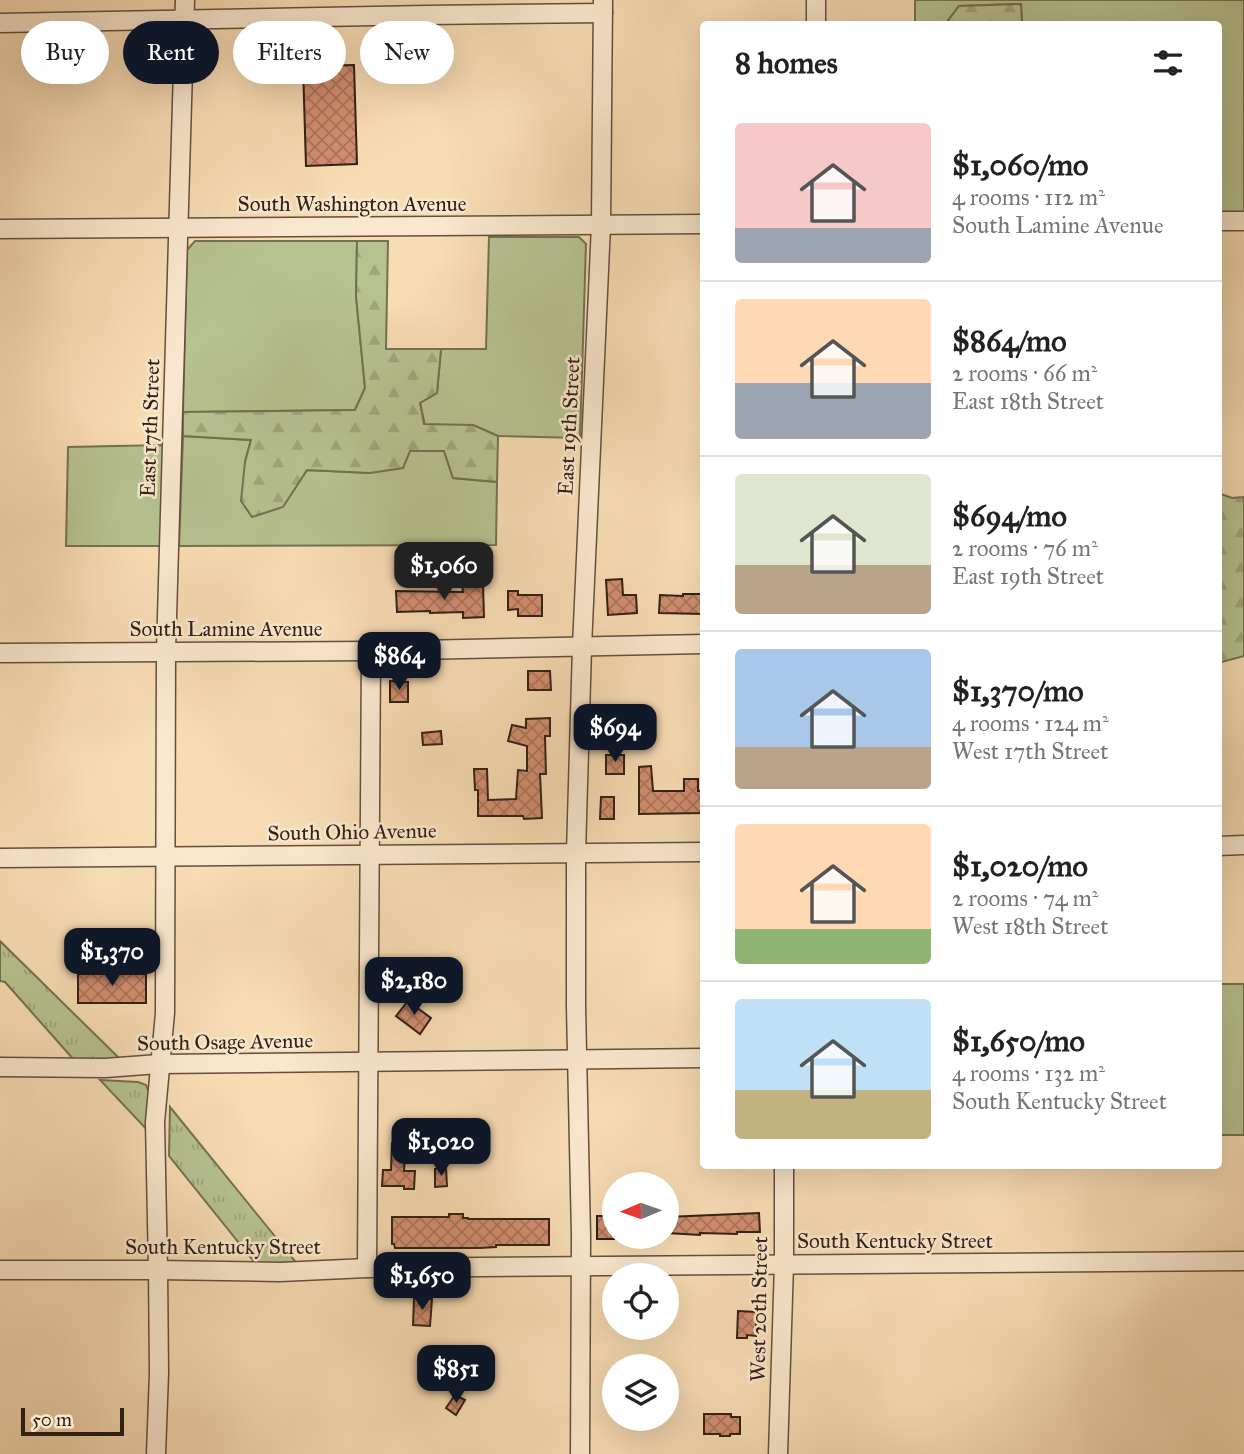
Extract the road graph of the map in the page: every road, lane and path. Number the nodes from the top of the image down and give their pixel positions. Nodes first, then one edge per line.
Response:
1 (185, 0) edge
2 (816, 0) edge
3 (603, 7) edge
4 (185, 20) junction
5 (816, 21) edge
6 (0, 23) edge
7 (1222, 221) edge
8 (1244, 221) edge
9 (700, 224) edge
10 (600, 225) junction
11 (179, 227) junction
12 (0, 229) edge
13 (700, 644) edge
14 (582, 647) junction
15 (166, 651) junction
16 (371, 651) junction
17 (0, 653) edge
18 (1244, 845) edge
19 (1222, 846) edge
20 (700, 852) edge
21 (576, 853) junction
22 (370, 855) junction
23 (166, 857) junction
24 (0, 858) edge
25 (700, 1058) edge
26 (577, 1059) junction
27 (369, 1062) junction
28 (159, 1064) junction
29 (0, 1067) edge
30 (784, 1169) edge
31 (1244, 1261) edge
32 (784, 1264) junction
33 (580, 1266) junction
34 (367, 1268) junction
35 (0, 1270) edge
36 (158, 1270) junction
37 (156, 1454) edge
38 (580, 1454) edge
39 (778, 1454) edge

1 - 4 street, East 17th Street
2 - 5 street
3 - 4 street
3 - 10 street, East 19th Street
4 - 6 street
4 - 11 street, East 17th Street
7 - 8 street
9 - 10 street, South Washington Avenue
10 - 11 street, South Washington Avenue
10 - 14 street, East 19th Street
11 - 12 street, South Washington Avenue
11 - 15 street, East 17th Street
13 - 14 street, South Lamine Avenue
14 - 16 street, South Lamine Avenue
14 - 21 street, East 19th Street
15 - 16 street, South Lamine Avenue
15 - 17 street, South Lamine Avenue
15 - 23 street, East 17th Street
16 - 22 street
18 - 19 street
20 - 21 street, South Ohio Avenue
21 - 22 street, South Ohio Avenue
21 - 26 street, East 19th Street
22 - 23 street, South Ohio Avenue
22 - 27 street
23 - 24 street, South Ohio Avenue
23 - 28 street, East 17th Street
25 - 26 street, South Osage Avenue
26 - 27 street, South Osage Avenue
26 - 33 street, East 19th Street
27 - 28 street, South Osage Avenue
27 - 34 street
28 - 29 street, South Osage Avenue
28 - 36 street, East 17th Street
30 - 32 street, West 20th Street
31 - 32 street, South Kentucky Street
32 - 33 street, South Kentucky Street
32 - 39 street, West 20th Street
33 - 34 street, South Kentucky Street
33 - 38 street, East 19th Street
34 - 36 street, South Kentucky Street
35 - 36 street, South Kentucky Street
36 - 37 street, East 17th Street

